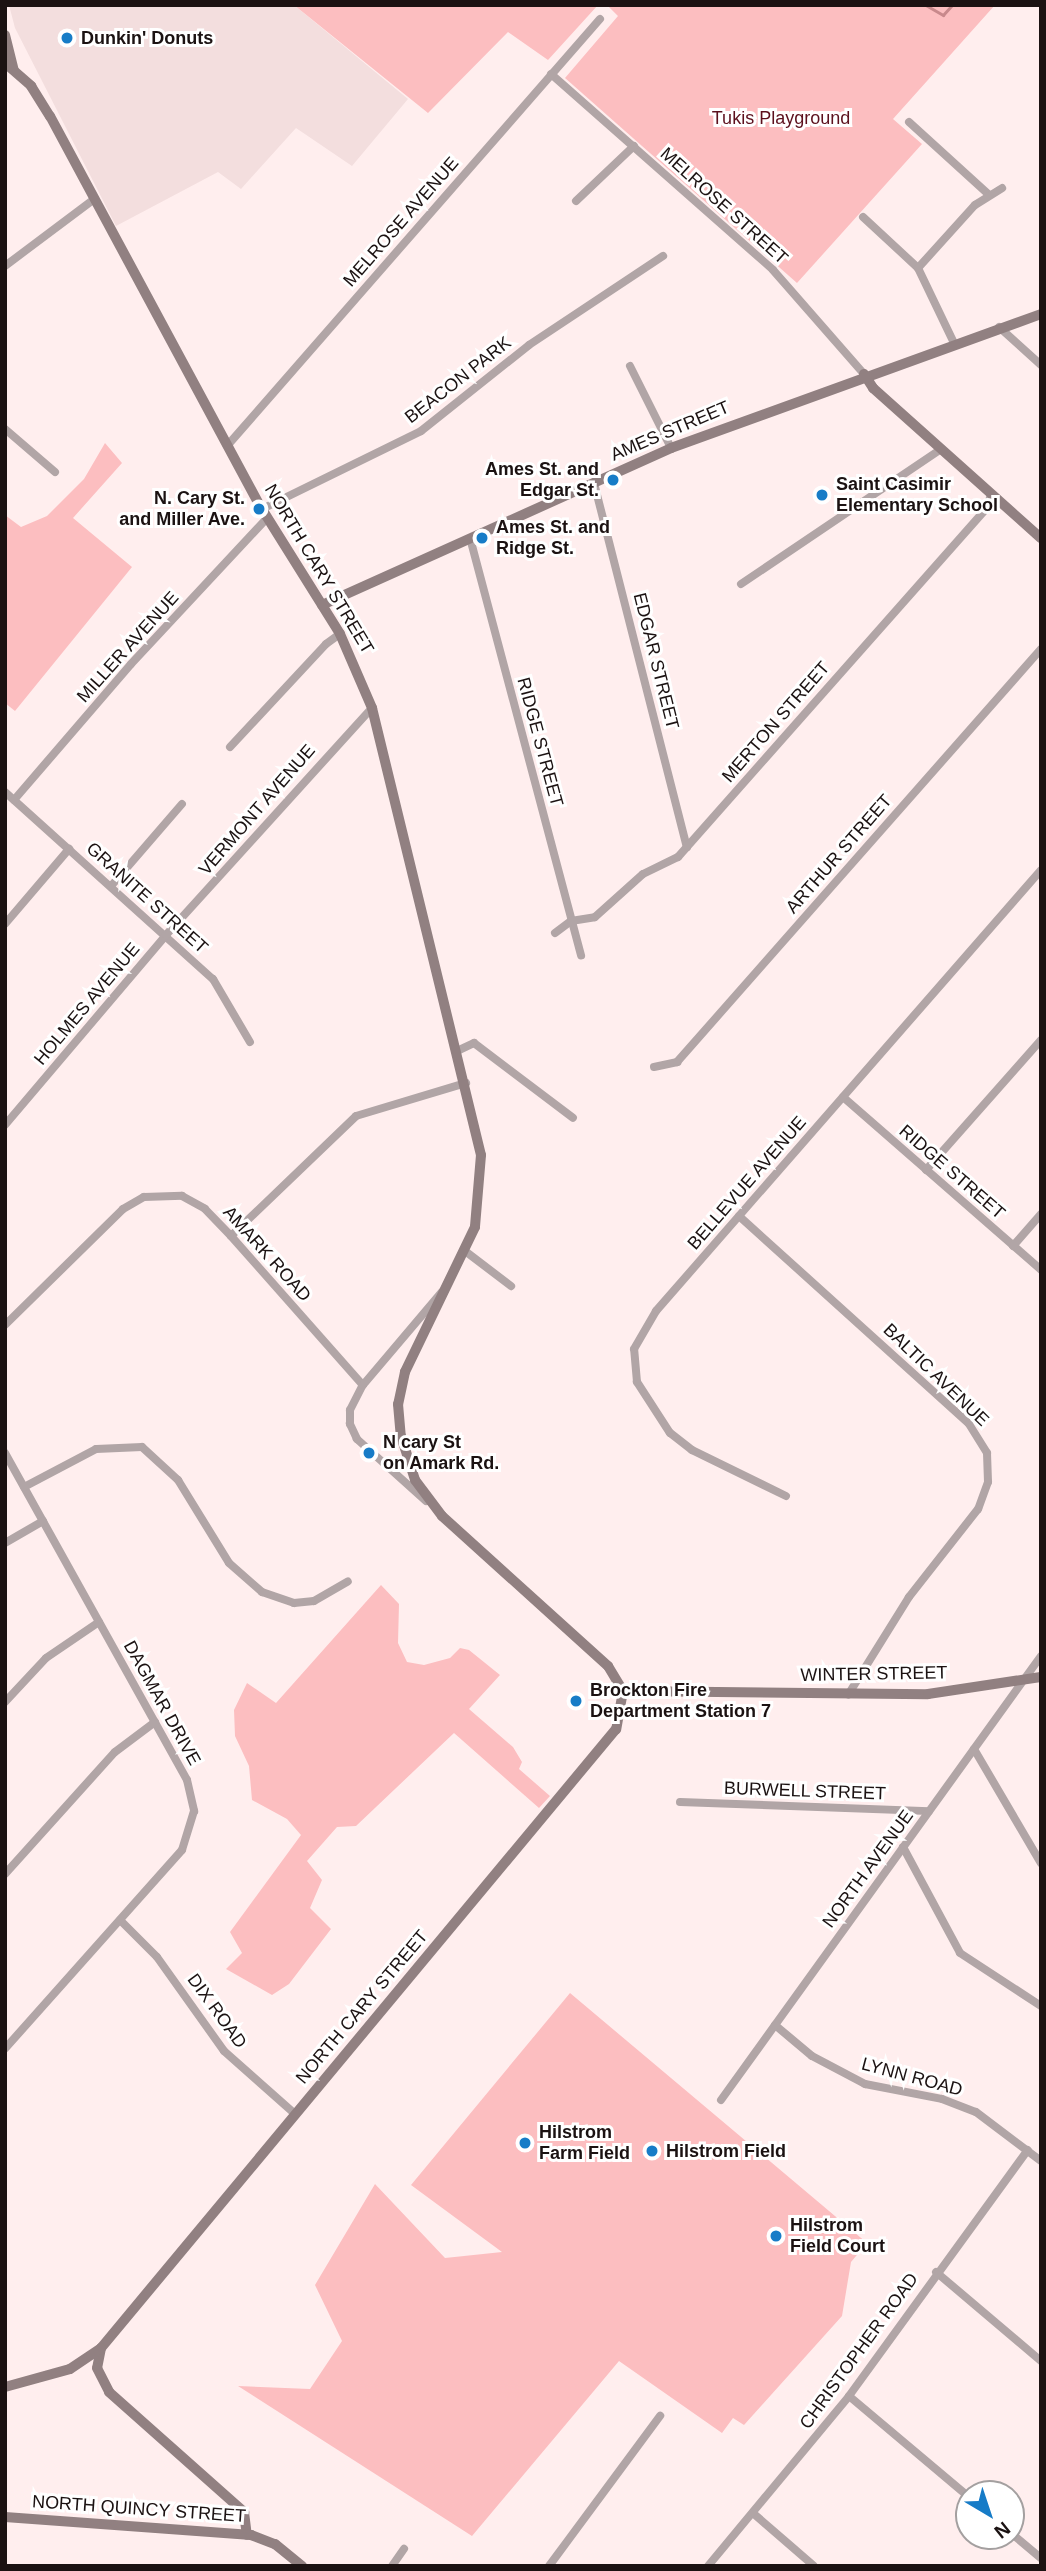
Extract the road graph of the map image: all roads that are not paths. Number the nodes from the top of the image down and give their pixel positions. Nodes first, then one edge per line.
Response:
1 (600, 19) dead end
2 (5, 35) edge
3 (8, 67) edge
4 (551, 74) junction
5 (909, 122) dead end
6 (634, 146) junction
7 (1002, 188) dead end
8 (988, 194) junction
9 (93, 200) junction
10 (576, 201) dead end
11 (863, 217) dead end
12 (663, 256) dead end
13 (5, 266) edge
14 (918, 268) junction
15 (1041, 314) edge
16 (999, 327) junction
17 (954, 343) junction
18 (1041, 365) edge
19 (630, 366) dead end
20 (864, 374) junction
21 (5, 429) edge
22 (227, 446) junction
23 (670, 448) junction
24 (941, 449) junction
25 (55, 472) dead end
26 (594, 483) junction
27 (991, 494) junction
28 (264, 514) junction
29 (470, 538) junction
30 (1041, 538) edge
31 (741, 584) dead end
32 (322, 605) junction
33 (340, 634) junction
34 (1041, 649) edge
35 (372, 708) junction
36 (230, 747) dead end
37 (5, 792) edge
38 (14, 800) junction
39 (183, 804) dead end
40 (687, 847) junction
41 (69, 849) junction
42 (1041, 870) edge
43 (112, 885) junction
44 (571, 922) junction
45 (5, 924) edge
46 (555, 933) dead end
47 (166, 935) junction
48 (581, 955) dead end
49 (1041, 1040) edge
50 (250, 1041) dead end
51 (457, 1051) junction
52 (654, 1068) dead end
53 (466, 1083) junction
54 (843, 1097) junction
55 (573, 1118) dead end
56 (5, 1125) edge
57 (926, 1170) junction
58 (1041, 1214) edge
59 (739, 1216) junction
60 (231, 1236) junction
61 (1013, 1246) junction
62 (465, 1251) junction
63 (1041, 1270) edge
64 (510, 1286) dead end
65 (442, 1292) junction
66 (5, 1325) edge
67 (363, 1385) junction
68 (5, 1453) edge
69 (24, 1487) junction
70 (786, 1496) dead end
71 (433, 1507) junction
72 (43, 1521) junction
73 (5, 1543) edge
74 (348, 1581) dead end
75 (99, 1622) junction
76 (1041, 1656) edge
77 (1041, 1677) edge
78 (1024, 1681) junction
79 (624, 1691) junction
80 (847, 1696) junction
81 (5, 1702) edge
82 (155, 1722) junction
83 (975, 1749) junction
84 (680, 1802) dead end
85 (929, 1811) junction
86 (903, 1847) junction
87 (1041, 1863) edge
88 (5, 1874) edge
89 (120, 1920) junction
90 (1041, 2006) edge
91 (775, 2025) junction
92 (5, 2049) edge
93 (721, 2100) dead end
94 (295, 2114) junction
95 (1028, 2150) junction
96 (1041, 2161) edge
97 (936, 2272) junction
98 (101, 2348) junction
99 (1041, 2361) edge
100 (5, 2387) edge
101 (849, 2396) junction
102 (660, 2416) dead end
103 (955, 2485) edge
104 (754, 2514) junction
105 (5, 2517) edge
106 (247, 2535) junction
107 (1025, 2545) edge
108 (404, 2549) dead end
109 (1041, 2558) edge
110 (302, 2566) edge
111 (392, 2566) edge
112 (549, 2566) edge
113 (708, 2566) edge
114 (814, 2566) edge

1 - 4 street, MELROSE AVENUE
2 - 3 street
3 - 9 street, NORTH CARY STREET
4 - 6 street, MELROSE STREET
4 - 22 street, MELROSE AVENUE
5 - 8 street
6 - 10 street
6 - 20 street, MELROSE STREET
7 - 8 street
8 - 14 street
9 - 13 street
9 - 22 street, NORTH CARY STREET
11 - 14 street
12 - 28 street, BEACON PARK
14 - 17 street
15 - 16 street, AMES STREET
16 - 17 street, AMES STREET
16 - 18 street
17 - 20 street, AMES STREET
19 - 23 street
20 - 23 street, AMES STREET
20 - 24 street
21 - 25 street
22 - 28 street, NORTH CARY STREET
23 - 26 street, AMES STREET
24 - 27 street
24 - 31 street
26 - 29 street, AMES STREET
26 - 40 street, EDGAR STREET
27 - 30 street
27 - 40 street, MERTON STREET
28 - 32 street, NORTH CARY STREET
28 - 38 street, MILLER AVENUE
29 - 32 street, AMES STREET
29 - 44 street, RIDGE STREET
32 - 33 street, NORTH CARY STREET
33 - 35 street, NORTH CARY STREET
33 - 36 street
34 - 52 street, ARTHUR STREET
35 - 47 street, VERMONT AVENUE
35 - 51 street, NORTH CARY STREET
37 - 38 street, GRANITE STREET
38 - 41 street, GRANITE STREET
39 - 43 street
40 - 44 street, MERTON STREET
41 - 43 street, GRANITE STREET
41 - 45 street
42 - 54 street, BELLEVUE AVENUE
43 - 47 street, GRANITE STREET
44 - 46 street, MERTON STREET
44 - 48 street, RIDGE STREET
47 - 50 street, GRANITE STREET
47 - 56 street, HOLMES AVENUE
49 - 57 street
51 - 53 street, NORTH CARY STREET
51 - 55 street
53 - 60 street
53 - 62 street, NORTH CARY STREET
54 - 57 street, RIDGE STREET
54 - 59 street, BELLEVUE AVENUE
57 - 61 street, RIDGE STREET
58 - 61 street
59 - 70 street, BELLEVUE AVENUE
59 - 80 street, BALTIC AVENUE
60 - 66 street, AMARK ROAD
60 - 67 street, AMARK ROAD
61 - 63 street, RIDGE STREET
62 - 64 street
62 - 65 street, NORTH CARY STREET
65 - 67 street, NORTH CARY STREET
65 - 71 street, NORTH CARY STREET
67 - 71 street, NORTH CARY STREET
68 - 69 street, DAGMAR DRIVE
69 - 72 street, DAGMAR DRIVE
69 - 74 street
71 - 79 street, NORTH CARY STREET
72 - 73 street
72 - 75 street, DAGMAR DRIVE
75 - 81 street
75 - 82 street, DAGMAR DRIVE
76 - 78 street, NORTH AVENUE
77 - 78 street, WINTER STREET
78 - 80 street, WINTER STREET
78 - 83 street, NORTH AVENUE
79 - 80 street, WINTER STREET
79 - 94 street, NORTH CARY STREET
82 - 88 street
82 - 89 street, DAGMAR DRIVE
83 - 85 street, NORTH AVENUE
83 - 87 street
84 - 85 street, BURWELL STREET
85 - 86 street, NORTH AVENUE
86 - 90 street
86 - 91 street, NORTH AVENUE
89 - 92 street, DAGMAR DRIVE
89 - 94 street, DIX ROAD
91 - 93 street, NORTH AVENUE
91 - 95 street, LYNN ROAD
94 - 98 street, NORTH CARY STREET
95 - 96 street, LYNN ROAD
95 - 97 street, CHRISTOPHER ROAD
97 - 99 street
97 - 101 street, CHRISTOPHER ROAD
98 - 100 street, NORTH CARY STREET
98 - 106 street
101 - 103 street
101 - 104 street, CHRISTOPHER ROAD
102 - 112 street
104 - 113 street, CHRISTOPHER ROAD
104 - 114 street
105 - 106 street, NORTH QUINCY STREET
106 - 110 street, NORTH QUINCY STREET
107 - 109 street
108 - 111 street

